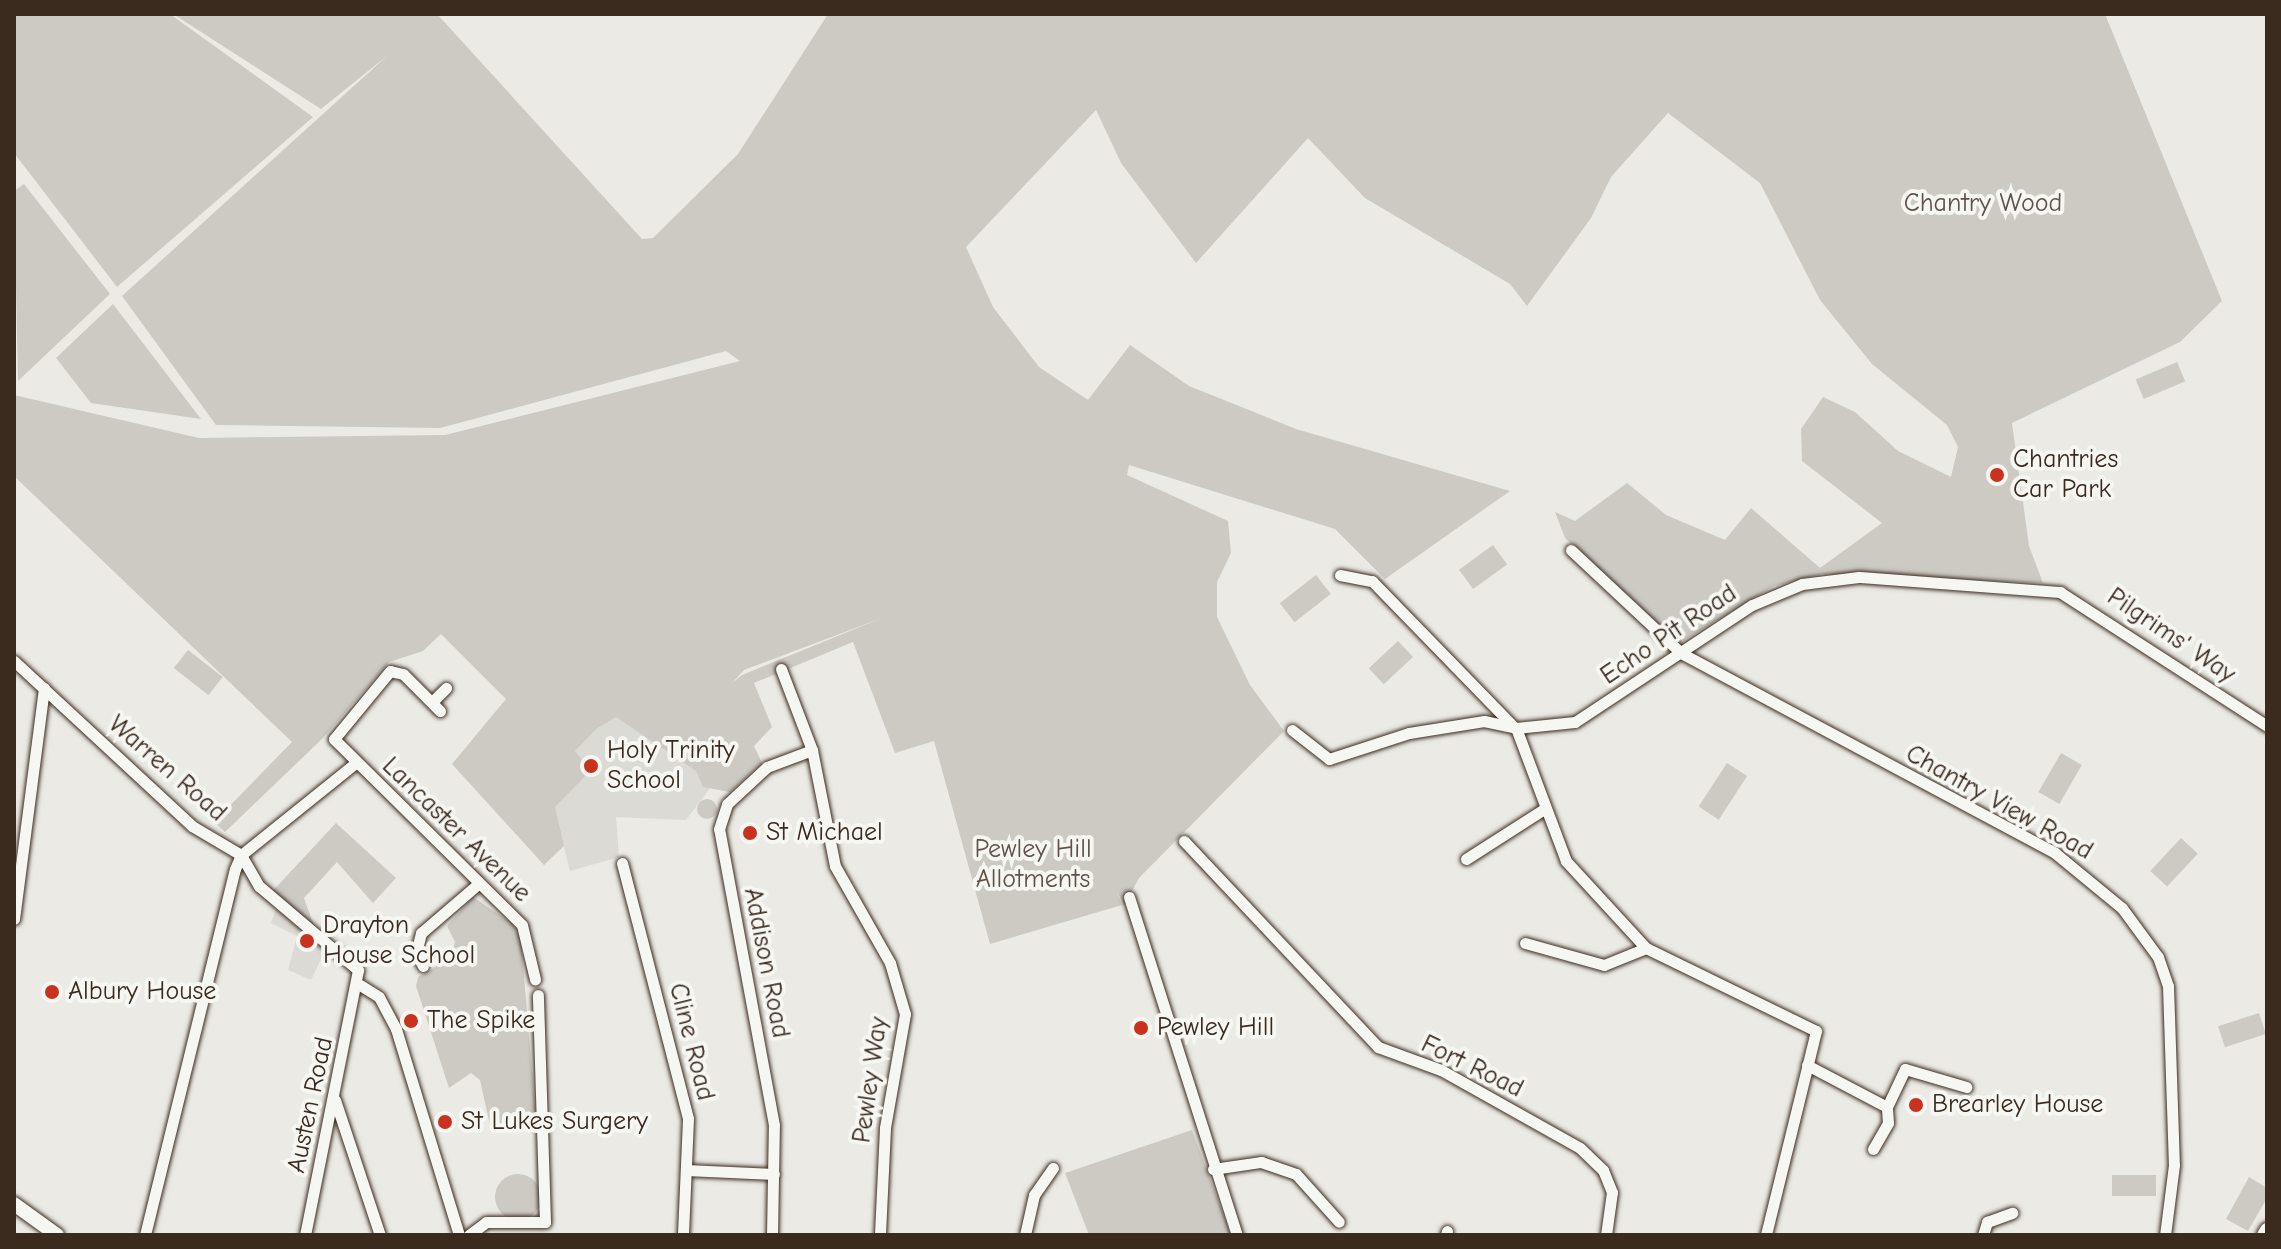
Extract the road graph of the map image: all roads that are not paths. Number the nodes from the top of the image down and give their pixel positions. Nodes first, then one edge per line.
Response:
1 (1571, 550) dead end
2 (1340, 575) dead end
3 (2044, 588) joint
4 (1681, 653) junction
5 (14, 661) edge
6 (781, 669) dead end
7 (44, 688) junction
8 (446, 688) dead end
9 (2267, 726) edge
10 (1516, 728) junction
11 (1292, 730) dead end
12 (812, 750) junction
13 (354, 764) junction
14 (1544, 809) junction
15 (1184, 841) dead end
16 (241, 855) junction
17 (1466, 859) dead end
18 (622, 863) dead end
19 (478, 884) junction
20 (1129, 897) dead end
21 (14, 919) edge
22 (1525, 943) dead end
23 (1646, 948) junction
24 (423, 966) dead end
25 (535, 979) dead end
26 (360, 985) junction
27 (538, 995) dead end
28 (1807, 1065) junction
29 (1966, 1087) dead end
30 (335, 1100) junction
31 (1887, 1107) junction
32 (1873, 1149) dead end
33 (1053, 1168) dead end
34 (1213, 1169) junction
35 (686, 1170) junction
36 (774, 1174) junction
37 (14, 1204) edge
38 (2012, 1213) dead end
39 (1339, 1222) dead end
40 (57, 1235) edge
41 (145, 1235) edge
42 (305, 1235) edge
43 (380, 1235) edge
44 (459, 1235) edge
45 (469, 1235) edge
46 (683, 1235) edge
47 (772, 1235) edge
48 (880, 1235) edge
49 (1025, 1235) edge
50 (1237, 1235) edge
51 (1606, 1235) edge
52 (1766, 1235) edge
53 (1983, 1235) edge
54 (2165, 1235) edge

1 - 4 street, Chantry View Road
2 - 10 street
3 - 4 street, Echo Pit Road
3 - 9 street, Pilgrims' Way
4 - 10 street, Echo Pit Road
4 - 54 street, Chantry View Road
5 - 7 street, Warren Road
6 - 12 street, Pewley Way
7 - 16 street, Warren Road
7 - 21 street
8 - 13 street
10 - 11 street, Echo Pit Road
10 - 14 street
12 - 36 street, Addison Road
12 - 48 street, Pewley Way
13 - 16 street, Lancaster Avenue
13 - 19 street, Lancaster Avenue
14 - 17 street
14 - 23 street
15 - 51 street, Fort Road
16 - 26 street
16 - 41 street
18 - 35 street, Cline Road
19 - 24 street
19 - 25 street, Lancaster Avenue
20 - 34 street
22 - 23 street
23 - 28 street
26 - 30 street, Austen Road
26 - 44 street
27 - 45 street
28 - 31 street
28 - 52 street
29 - 31 street
30 - 42 street, Austen Road
30 - 43 street
31 - 32 street
33 - 49 street
34 - 39 street
34 - 50 street
35 - 36 street
35 - 46 street, Cline Road
36 - 47 street, Addison Road
37 - 40 main road
38 - 53 street

